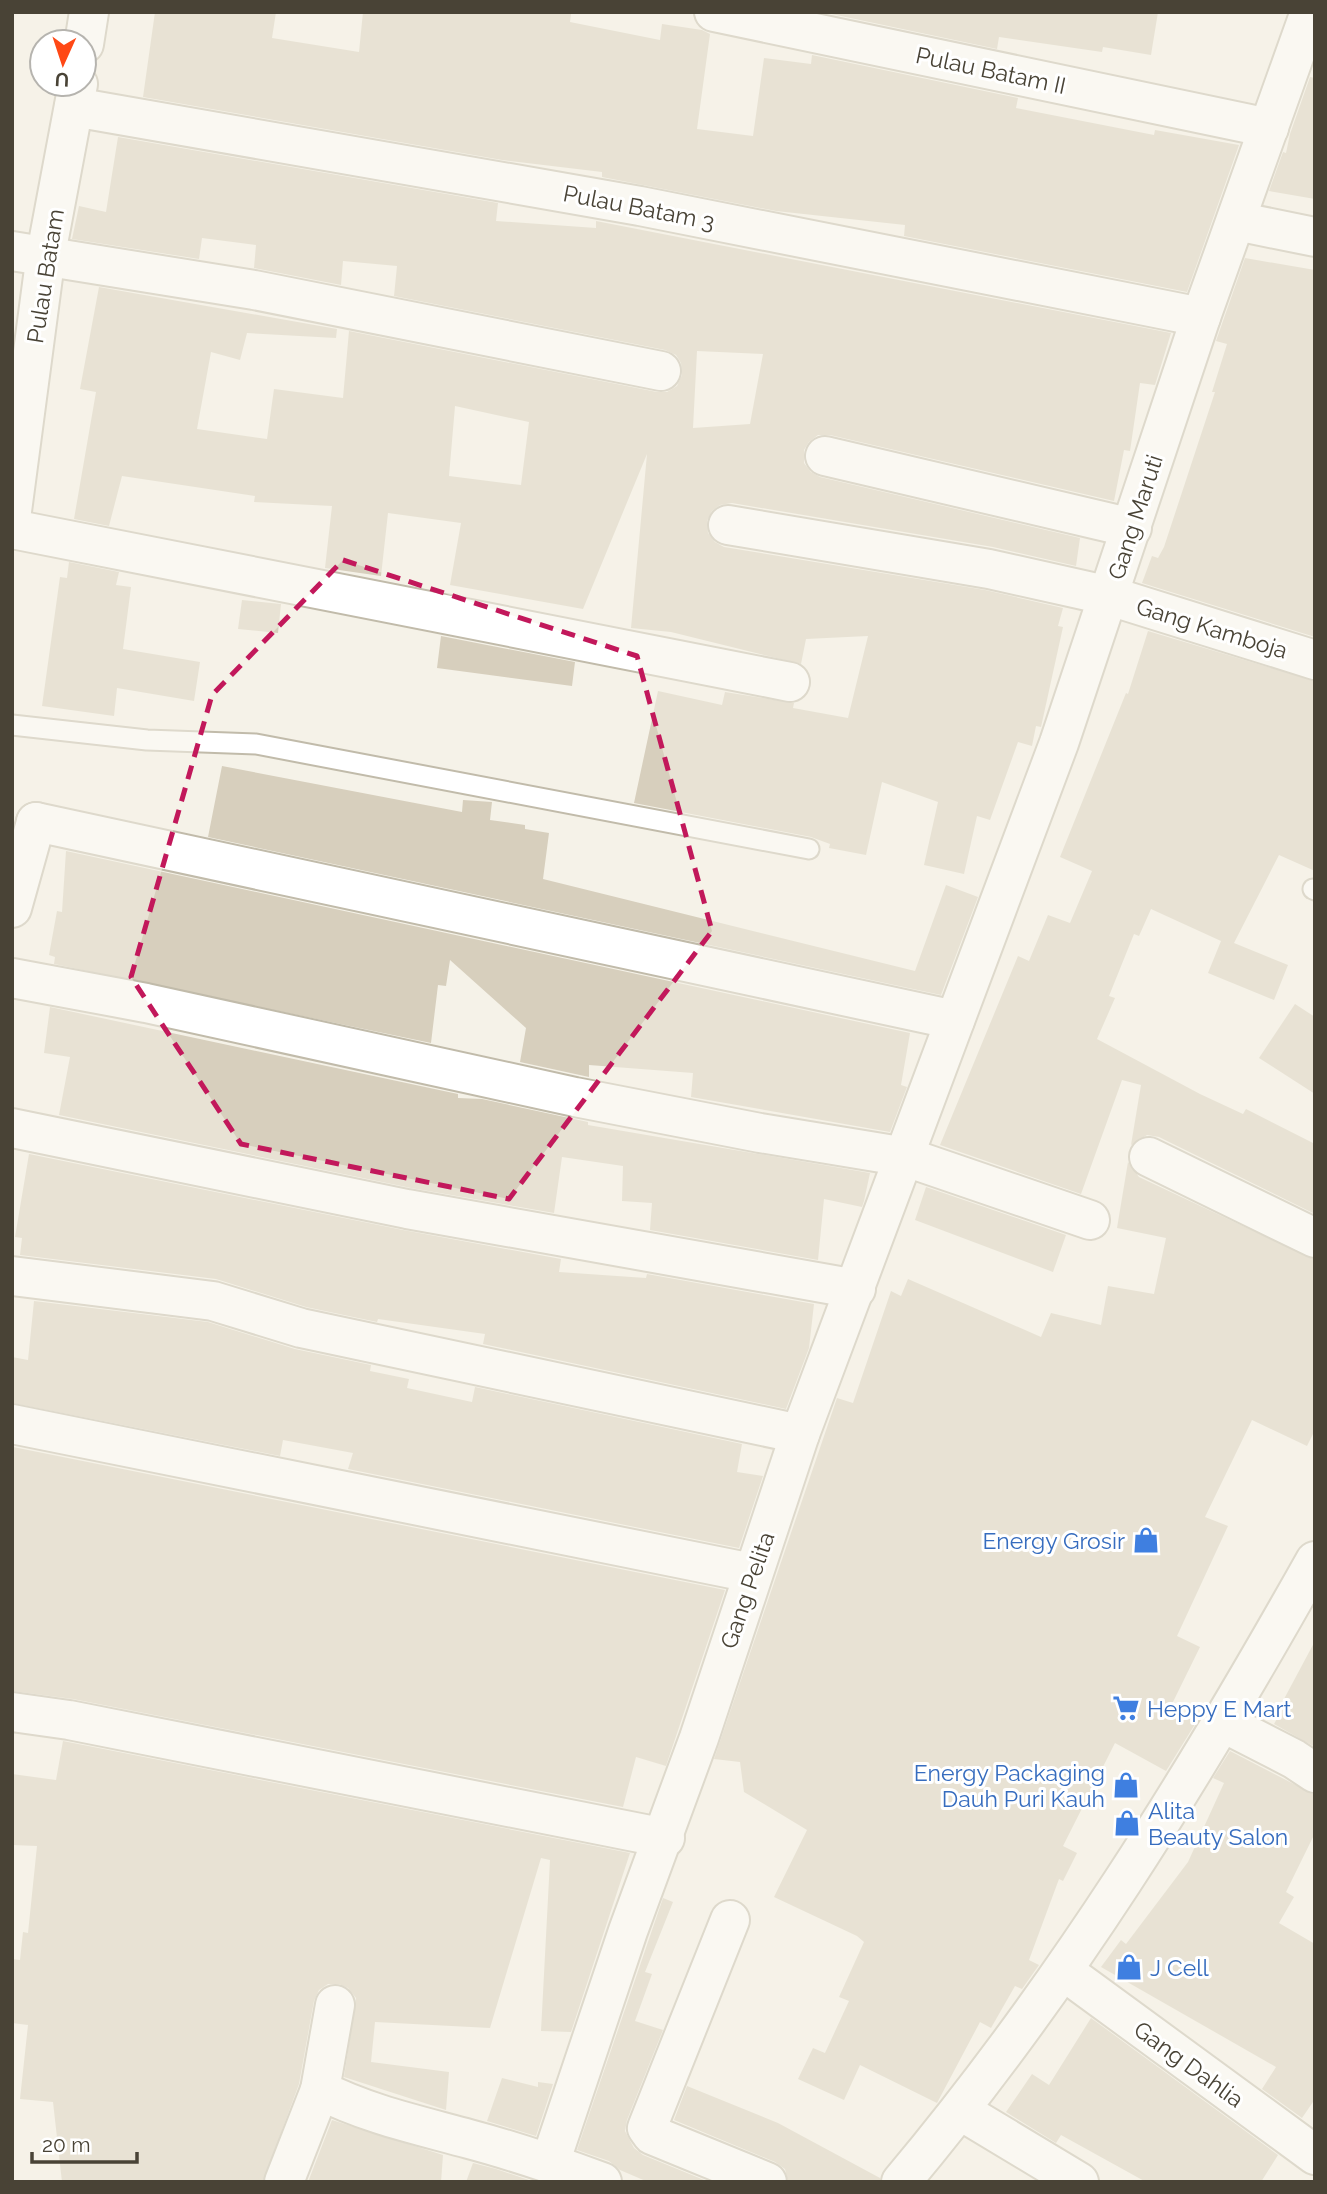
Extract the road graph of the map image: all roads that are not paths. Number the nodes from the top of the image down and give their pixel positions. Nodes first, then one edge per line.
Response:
1 (714, 12) edge
2 (1308, 34) edge
3 (75, 98) edge
4 (91, 98) edge
5 (1269, 128) junction
6 (1236, 221) junction
7 (1315, 237) edge
8 (29, 252) edge
9 (1201, 317) junction
10 (661, 370) dead end
11 (825, 456) dead end
12 (12, 511) edge
13 (728, 525) dead end
14 (1132, 528) junction
15 (12, 529) edge
16 (1110, 596) junction
17 (1315, 660) edge
18 (790, 682) dead end
19 (12, 725) edge
20 (24, 812) edge
21 (809, 849) dead end
22 (12, 908) edge
23 (12, 978) edge
24 (955, 1020) junction
25 (12, 1128) edge
26 (906, 1157) junction
27 (1149, 1157) dead end
28 (1090, 1220) dead end
29 (1315, 1238) edge
30 (12, 1276) edge
31 (856, 1290) junction
32 (12, 1424) edge
33 (800, 1434) junction
34 (1315, 1561) edge
35 (752, 1573) junction
36 (12, 1712) edge
37 (1224, 1723) junction
38 (1315, 1773) edge
39 (665, 1838) junction
40 (730, 1920) dead end
41 (1065, 1972) junction
42 (335, 2005) dead end
43 (320, 2090) junction
44 (961, 2111) junction
45 (1315, 2155) edge
46 (550, 2164) junction
47 (284, 2182) edge
48 (603, 2182) edge
49 (767, 2182) edge
50 (901, 2182) edge
51 (1079, 2182) edge

1 - 5 street, Pulau Batam II
2 - 5 street, Gang Maruti
3 - 8 street, Pulau Batam
4 - 9 street, Pulau Batam 3
5 - 6 street, Gang Maruti
6 - 7 street
6 - 9 street, Gang Maruti
8 - 10 street
8 - 12 street, Pulau Batam
9 - 14 street, Gang Maruti
11 - 14 street
13 - 16 street, Gang Kamboja
14 - 16 street, Gang Maruti
15 - 18 street
16 - 17 street, Gang Kamboja
16 - 24 street, Gang Maruti
19 - 21 lane
20 - 22 street
20 - 24 street
23 - 26 street
24 - 26 street, Gang Pelita
25 - 31 street
26 - 28 street
26 - 31 street, Gang Pelita
27 - 29 street
30 - 33 street
31 - 33 street, Gang Pelita
32 - 35 street
33 - 35 street, Gang Pelita
34 - 37 street
35 - 39 street, Gang Pelita
36 - 39 street
37 - 38 street
37 - 41 street
39 - 46 street, Gang Pelita
40 - 49 street
41 - 44 street
41 - 45 street, Gang Dahlia
42 - 43 street
43 - 46 street
43 - 47 street
44 - 50 street
44 - 51 street
46 - 48 street

